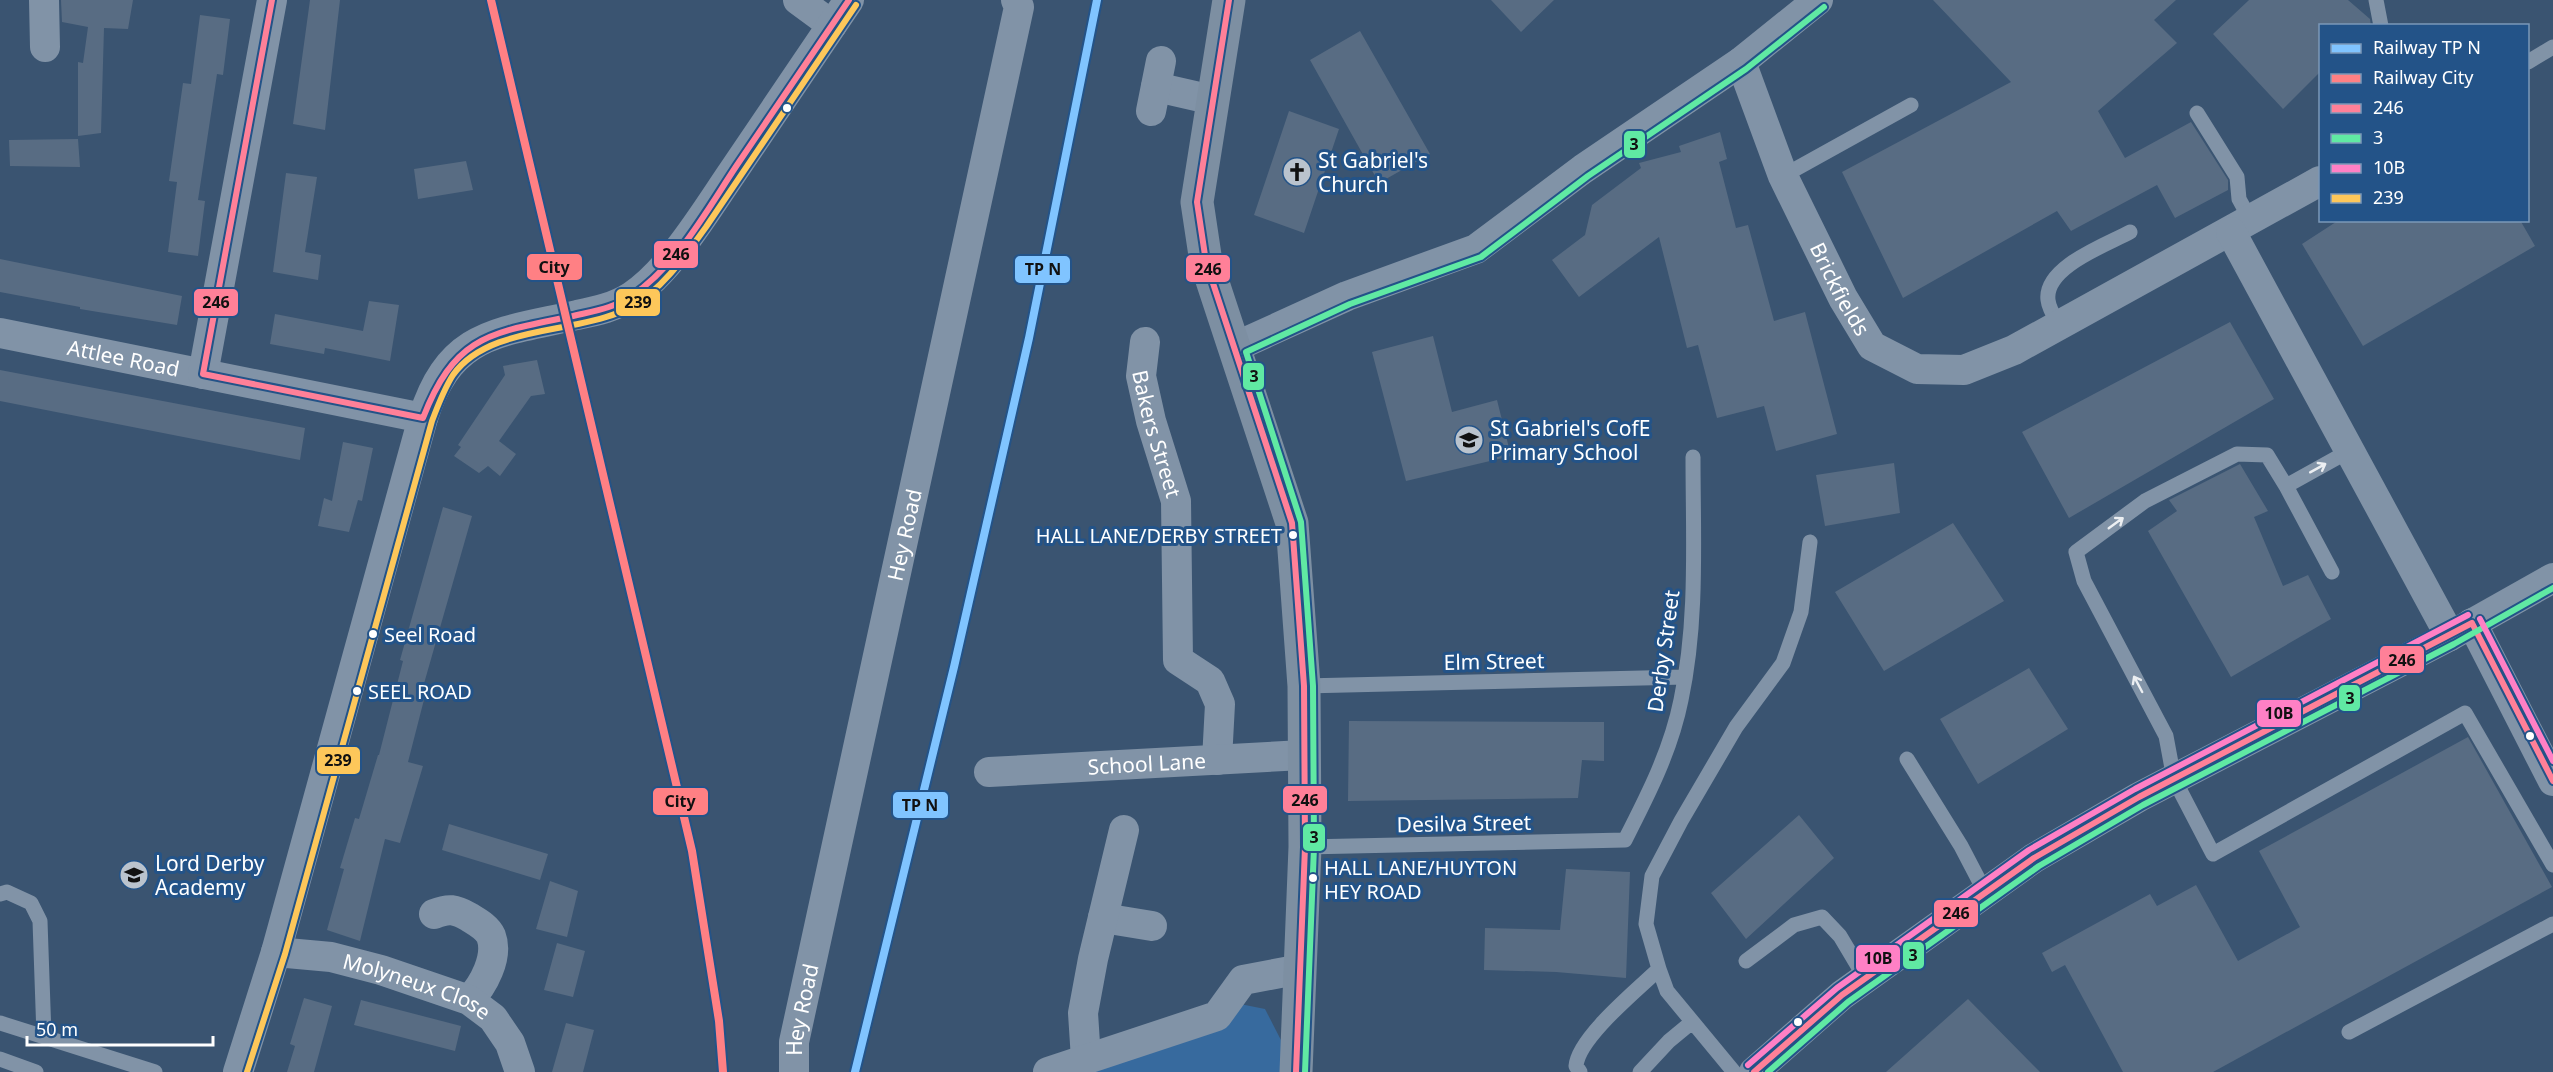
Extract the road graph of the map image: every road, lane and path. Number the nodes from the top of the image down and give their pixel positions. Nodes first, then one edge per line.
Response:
1 (44, 0) edge
2 (272, 0) edge
3 (798, 0) edge
4 (849, 0) edge
5 (1016, 0) edge
6 (1818, 0) edge
7 (2376, 0) edge
8 (1232, 2) edge
9 (2381, 24) edge
10 (832, 25) junction
11 (45, 47) dead end
12 (2553, 47) edge
13 (2529, 61) edge
14 (1741, 62) junction
15 (1156, 86) dead end
16 (1213, 100) junction
17 (1911, 105) dead end
18 (2197, 113) dead end
19 (1783, 176) junction
20 (2319, 182) edge
21 (2241, 226) junction
22 (2130, 232) dead end
23 (2059, 325) junction
24 (0, 333) edge
25 (1145, 342) dead end
26 (1234, 347) junction
27 (203, 374) junction
28 (423, 418) junction
29 (2349, 450) junction
30 (1693, 457) dead end
31 (2286, 486) junction
32 (1810, 542) dead end
33 (2332, 572) dead end
34 (2553, 578) edge
35 (2461, 630) junction
36 (1684, 677) junction
37 (1304, 686) junction
38 (1303, 755) junction
39 (1907, 759) dead end
40 (1217, 760) junction
41 (989, 772) dead end
42 (2174, 779) junction
43 (2553, 782) edge
44 (1124, 830) dead end
45 (1625, 840) joint
46 (1305, 847) junction
47 (2553, 865) edge
48 (1985, 892) junction
49 (0, 894) edge
50 (434, 914) dead end
51 (1103, 918) junction
52 (2553, 924) edge
53 (1152, 926) dead end
54 (276, 952) junction
55 (1746, 961) dead end
56 (1301, 969) junction
57 (1659, 969) junction
58 (1865, 978) junction
59 (469, 1000) junction
60 (1692, 1022) junction
61 (0, 1023) edge
62 (2349, 1032) dead end
63 (44, 1036) junction
64 (0, 1059) edge
65 (1086, 1059) junction
66 (36, 1072) edge
67 (155, 1072) edge
68 (238, 1072) edge
69 (520, 1072) edge
70 (794, 1072) edge
71 (1048, 1072) edge
72 (1296, 1072) edge
73 (1580, 1072) edge
74 (1640, 1072) edge
75 (1734, 1072) edge
76 (1754, 1072) edge

1 - 11 street
2 - 27 street
3 - 10 street
4 - 10 street
5 - 70 street, Hey Road
6 - 14 street
7 - 9 lane
8 - 16 street
10 - 28 street
12 - 13 lane
14 - 19 street, Brickfields
14 - 26 street
15 - 16 street
16 - 26 street
17 - 19 lane
18 - 21 lane
19 - 23 street, Brickfields
20 - 21 street, Brickfields
21 - 23 street, Brickfields
21 - 29 street
22 - 23 lane
24 - 27 street, Attlee Road
25 - 40 street, Bakers Street
26 - 37 street
27 - 28 street, Attlee Road
28 - 54 street
31 -> 29 lane
29 - 35 street
30 - 36 lane, Derby Street
31 - 33 lane
42 -> 31 lane
32 - 57 lane
34 - 35 street
35 - 42 street
35 - 43 street
36 - 37 lane, Elm Street
36 - 45 lane, Derby Street
37 - 38 street
38 - 40 street, School Lane
38 - 46 street
39 - 48 lane
40 - 41 street, School Lane
42 - 47 lane
42 - 48 street
44 - 51 street
45 - 46 lane, Desilva Street
46 - 56 street
48 - 58 street
49 - 63 lane
50 - 59 street
51 - 53 street
51 - 65 street
52 - 62 lane
54 - 59 street, Molyneux Close
54 - 68 street
55 - 58 lane
56 - 65 street
56 - 72 street
57 - 60 lane
57 - 73 lane
58 - 76 street
59 - 69 street, Molyneux Close
60 - 74 lane
60 - 75 lane
61 - 63 lane
63 - 67 lane
64 - 66 lane
65 - 71 street

